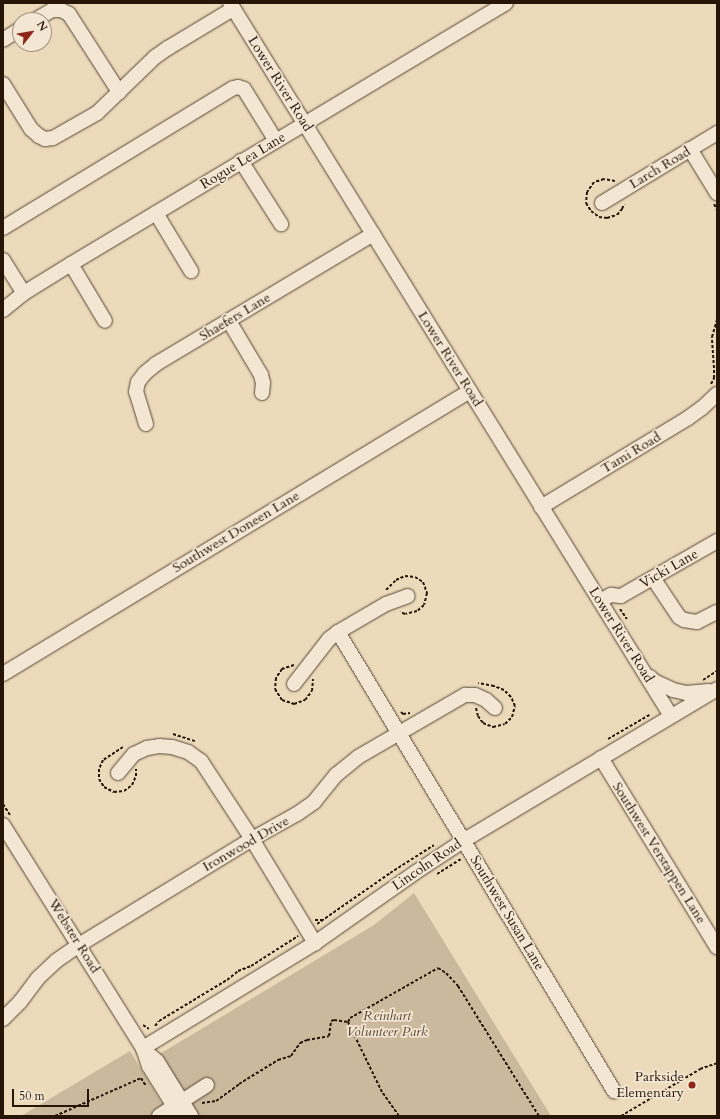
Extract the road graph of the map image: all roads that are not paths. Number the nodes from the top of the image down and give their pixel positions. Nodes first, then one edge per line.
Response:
1 (506, 3) edge
2 (231, 6) edge
3 (49, 12) edge
4 (12, 34) edge
5 (3, 40) edge
6 (3, 84) edge
7 (119, 92) junction
8 (305, 124) junction
9 (717, 133) edge
10 (276, 140) junction
11 (690, 149) junction
12 (241, 161) junction
13 (717, 193) edge
14 (602, 203) dead end
15 (156, 213) junction
16 (281, 224) dead end
17 (3, 228) edge
18 (373, 234) junction
19 (3, 260) edge
20 (71, 264) junction
21 (191, 270) dead end
22 (24, 293) junction
23 (3, 310) edge
24 (105, 321) dead end
25 (229, 321) junction
26 (470, 391) junction
27 (713, 391) edge
28 (262, 394) dead end
29 (146, 424) dead end
30 (541, 506) junction
31 (717, 541) edge
32 (653, 578) junction
33 (408, 596) dead end
34 (604, 606) junction
35 (717, 612) edge
36 (338, 632) junction
37 (640, 665) junction
38 (3, 674) edge
39 (294, 684) dead end
40 (716, 689) edge
41 (495, 708) dead end
42 (668, 711) junction
43 (398, 732) junction
44 (601, 758) junction
45 (118, 773) dead end
46 (4, 830) edge
47 (252, 839) junction
48 (463, 841) junction
49 (315, 943) junction
50 (79, 945) junction
51 (717, 947) edge
52 (3, 1019) edge
53 (143, 1048) junction
54 (207, 1085) dead end
55 (614, 1091) dead end
56 (182, 1105) edge
57 (159, 1116) edge
58 (191, 1116) edge

1 - 8 street, Rogue Lea Lane
2 - 7 street
2 - 8 street, Lower River Road
3 - 7 street
4 - 5 street
6 - 7 street
8 - 10 street, Rogue Lea Lane
8 - 18 street, Lower River Road
9 - 11 street, Larch Road
10 - 12 street, Rogue Lea Lane
10 - 17 street
11 - 13 street
11 - 14 street, Larch Road
12 - 15 street, Rogue Lea Lane
12 - 16 street
15 - 20 street, Rogue Lea Lane
15 - 21 street
18 - 25 street, Shaefers Lane
18 - 26 street, Lower River Road
19 - 22 street
20 - 22 street, Rogue Lea Lane
20 - 24 street
22 - 23 street, Rogue Lea Lane
25 - 28 street
25 - 29 street, Shaefers Lane
26 - 30 street, Lower River Road
26 - 38 street, Southwest Doneen Lane
27 - 30 street, Tami Road
30 - 34 street, Lower River Road
31 - 32 street, Vicki Lane
32 - 34 street, Vicki Lane
32 - 35 street
33 - 36 street
34 - 37 street, Lower River Road
36 - 39 street
36 - 43 street, Southwest Susan Lane
37 - 40 street
37 - 42 street, Lower River Road
40 - 42 street, Lincoln Road
41 - 43 street, Ironwood Drive
42 - 44 street, Lincoln Road
43 - 47 street, Ironwood Drive
43 - 48 street, Southwest Susan Lane
44 - 48 street, Lincoln Road
44 - 51 street, Southwest Verstappen Lane
45 - 47 street
46 - 50 street, Webster Road
47 - 49 street
47 - 50 street, Ironwood Drive
48 - 49 street, Lincoln Road
48 - 55 street, Southwest Susan Lane
49 - 53 street, Lincoln Road
50 - 52 street, Ironwood Drive
50 - 53 street, Webster Road
53 - 56 street, Webster Road
54 - 56 street
56 - 57 street
56 - 58 street, Webster Road

